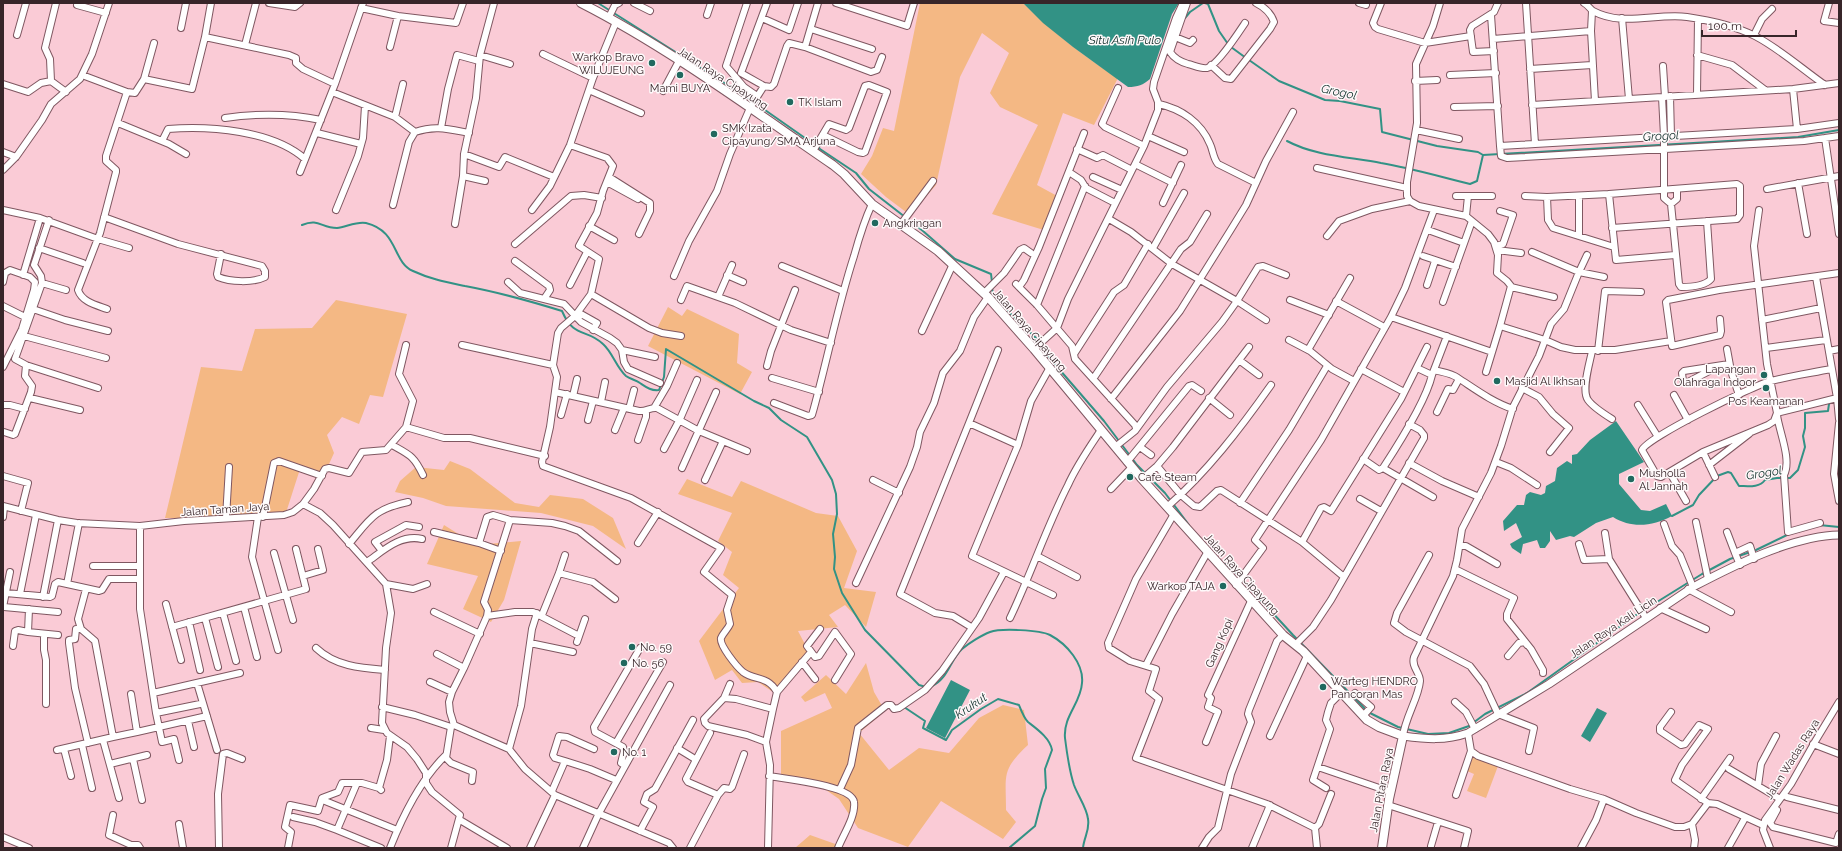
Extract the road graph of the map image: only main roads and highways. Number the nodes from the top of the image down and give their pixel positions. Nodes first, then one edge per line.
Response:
1 (581, 3) edge
2 (1403, 734) joint
3 (1382, 848) edge

1 - 2 main road, Jalan Raya Cipayung
2 - 3 main road, Jalan Pitara Raya

